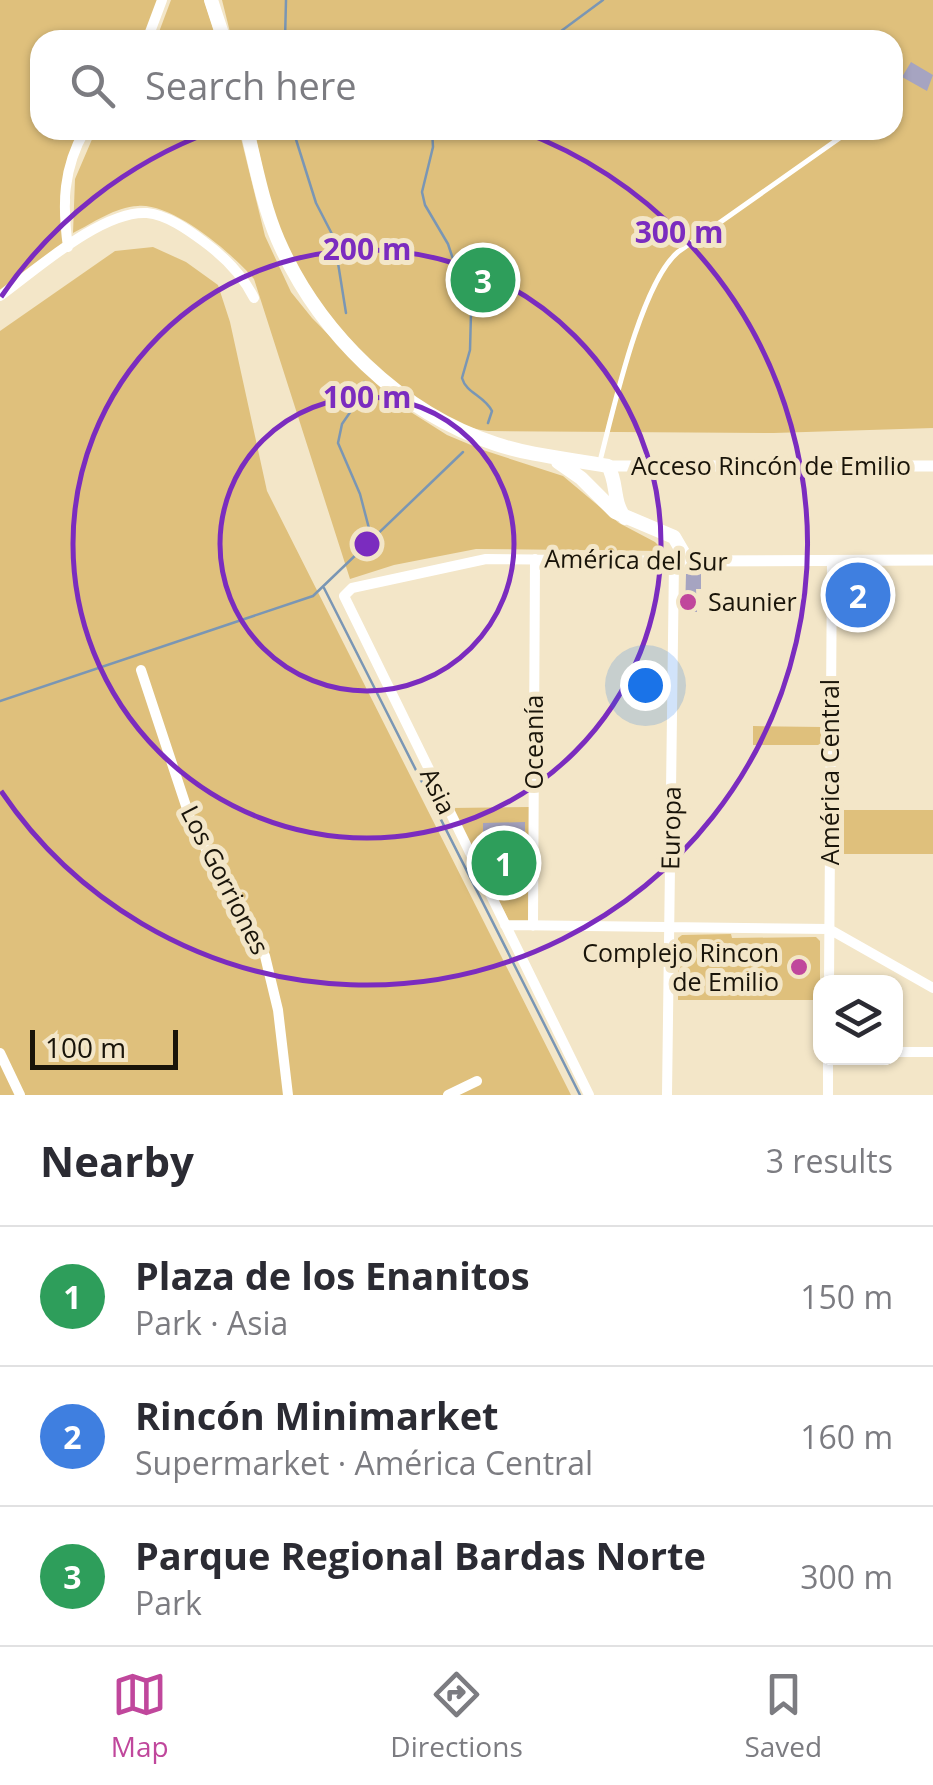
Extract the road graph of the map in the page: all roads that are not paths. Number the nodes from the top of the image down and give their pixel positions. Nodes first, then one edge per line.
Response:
1 (162, 0) edge
2 (212, 0) edge
3 (151, 30) edge
4 (221, 30) edge
5 (79, 140) edge
6 (250, 140) edge
7 (837, 140) edge
8 (68, 247) junction
9 (0, 296) edge
10 (254, 298) dead end
11 (548, 458) junction
12 (604, 465) junction
13 (933, 466) edge
14 (625, 518) junction
15 (535, 558) junction
16 (933, 560) edge
17 (682, 562) junction
18 (832, 562) junction
19 (345, 594) joint
20 (141, 670) dead end
21 (505, 925) junction
22 (533, 926) junction
23 (669, 927) junction
24 (829, 930) junction
25 (829, 975) edge
26 (933, 988) edge
27 (903, 1052) edge
28 (933, 1052) edge
29 (0, 1053) edge
30 (828, 1065) edge
31 (477, 1081) dead end
32 (20, 1095) edge
33 (288, 1095) edge
34 (448, 1095) edge
35 (588, 1095) edge
36 (667, 1095) edge
37 (828, 1095) edge

1 - 3 street
2 - 4 main road
5 - 8 street
6 - 11 main road, Acceso Rincón de Emilio
7 - 12 lane
8 - 9 street
8 - 10 street
11 - 12 main road, Acceso Rincón de Emilio
11 - 14 main road, Acceso Rincón de Emilio
12 - 13 street, Acceso Rincón de Emilio
12 - 14 main road, Acceso Rincón de Emilio
14 - 17 main road, Acceso Rincón de Emilio
15 - 17 street, América del Sur
15 - 19 street, América del Sur
15 - 22 street, Oceanía
16 - 18 street, América del Sur
17 - 18 street, América del Sur
17 - 23 street, Europa
18 - 24 street, América Central
19 - 21 street, Asia
20 - 33 street, Los Gorriones
21 - 22 street
21 - 35 street, Asia
22 - 23 street
23 - 24 street
23 - 36 street, Europa
24 - 25 street, América Central
24 - 26 street
27 - 28 street
29 - 32 street
30 - 37 street
31 - 34 street

